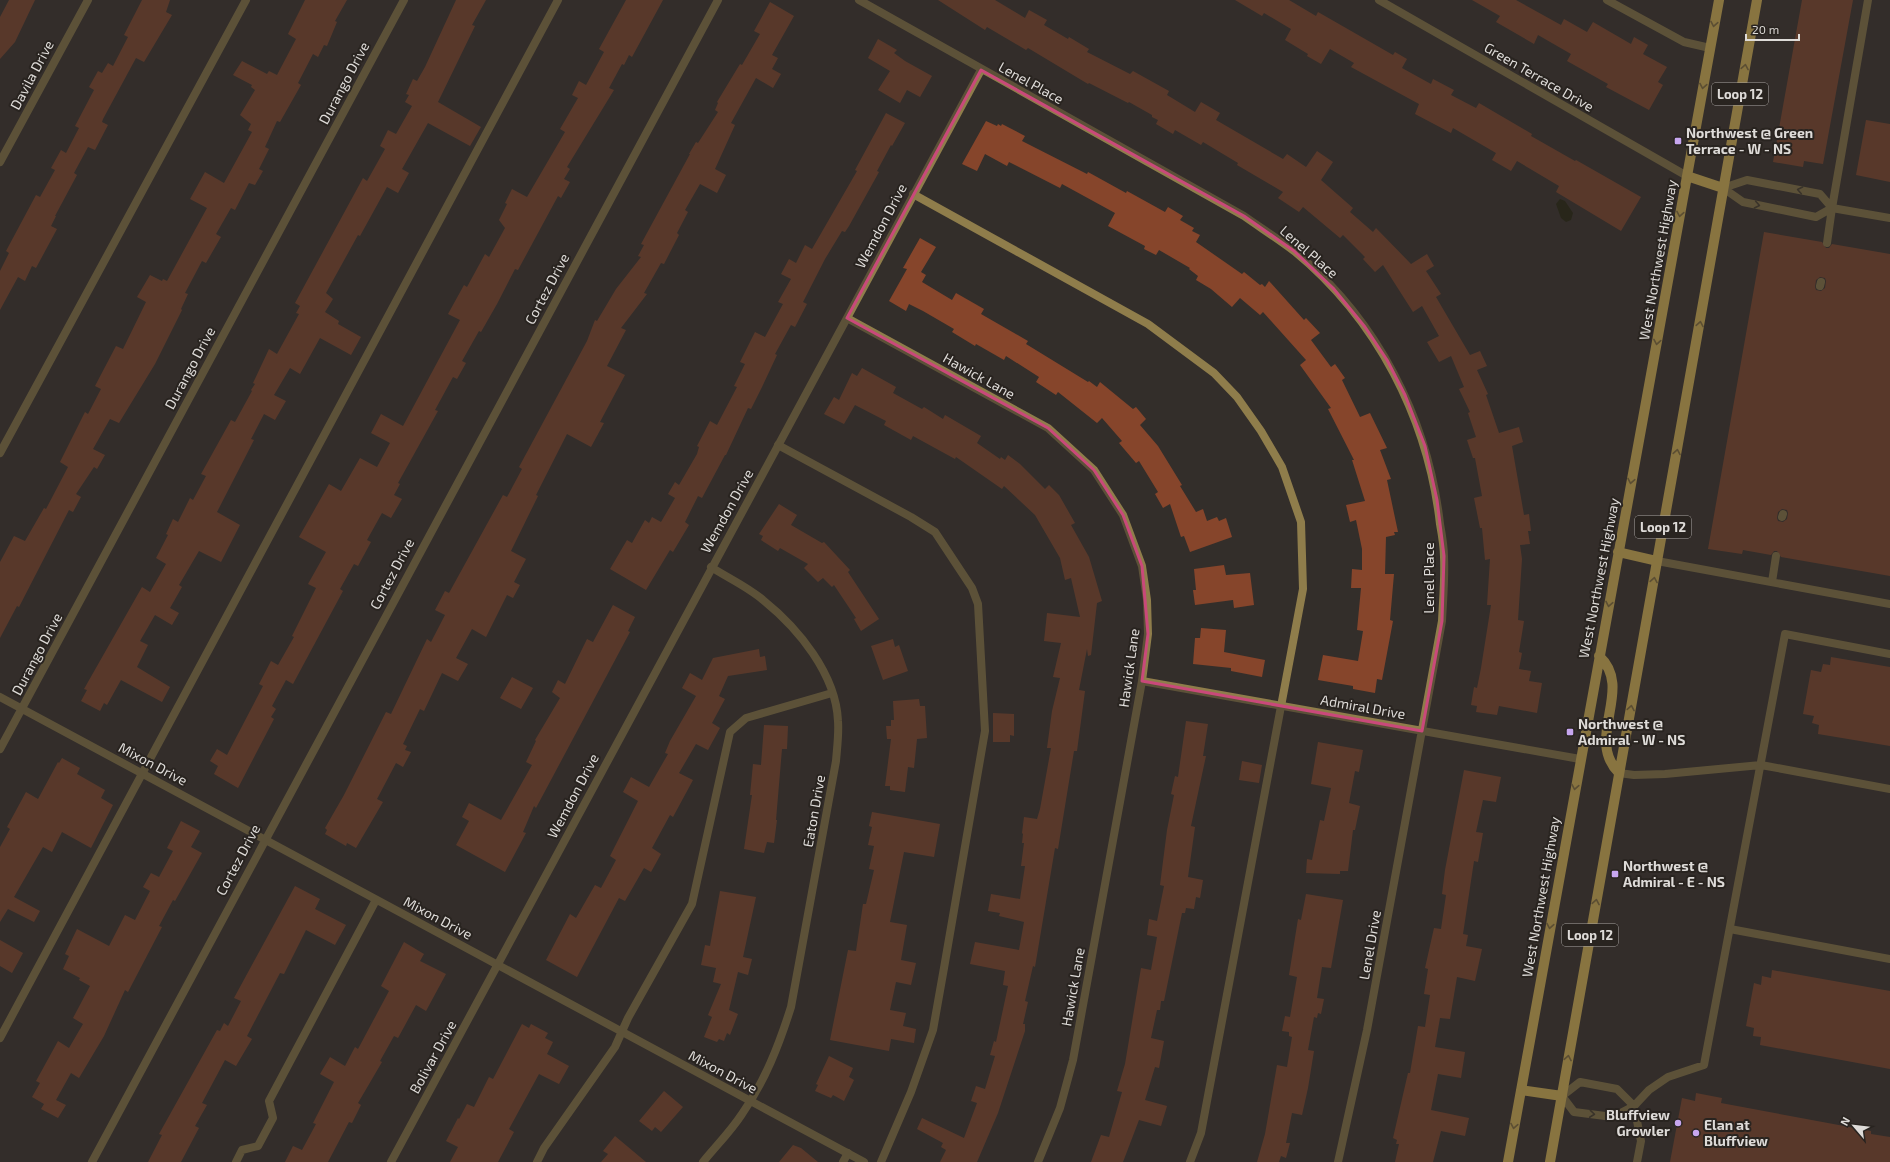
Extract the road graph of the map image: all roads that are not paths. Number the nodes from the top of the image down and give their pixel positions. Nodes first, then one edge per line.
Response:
1 (88, 0) edge
2 (246, 0) edge
3 (404, 0) edge
4 (558, 0) edge
5 (718, 0) edge
6 (859, 0) edge
7 (1379, 0) edge
8 (1607, 0) edge
9 (1719, 0) edge
10 (1758, 0) edge
11 (1868, 0) edge
12 (1710, 48) junction
13 (981, 70) junction
14 (0, 162) edge
15 (1687, 176) junction
16 (1723, 188) junction
17 (912, 194) junction
18 (1832, 208) junction
19 (1890, 218) edge
20 (1828, 243) dead end
21 (847, 318) junction
22 (778, 445) junction
23 (0, 453) edge
24 (1618, 552) junction
25 (1776, 556) dead end
26 (1657, 561) junction
27 (711, 567) junction
28 (1772, 582) junction
29 (1890, 604) edge
30 (1890, 654) edge
31 (1599, 656) junction
32 (1142, 681) junction
33 (832, 692) junction
34 (0, 696) edge
35 (1282, 706) junction
36 (22, 708) junction
37 (1422, 731) junction
38 (0, 749) edge
39 (1580, 759) junction
40 (1761, 765) junction
41 (141, 773) junction
42 (1619, 774) junction
43 (1890, 789) edge
44 (264, 839) junction
45 (376, 900) junction
46 (1730, 929) junction
47 (1890, 959) edge
48 (498, 965) junction
49 (622, 1032) junction
50 (0, 1038) edge
51 (1521, 1090) junction
52 (1562, 1096) junction
53 (751, 1102) junction
54 (1634, 1106) junction
55 (848, 1153) junction
56 (858, 1161) edge
57 (92, 1162) edge
58 (236, 1162) edge
59 (390, 1162) edge
60 (537, 1162) edge
61 (703, 1162) edge
62 (843, 1162) edge
63 (881, 1162) edge
64 (1038, 1162) edge
65 (1190, 1162) edge
66 (1338, 1162) edge
67 (1508, 1162) edge
68 (1550, 1162) edge
69 (1637, 1162) edge

1 - 14 street, Davila Drive
2 - 23 street
3 - 36 street, Durango Drive
4 - 41 street
5 - 44 street, Cortez Drive
6 - 13 street, Lenel Place
7 - 15 street, Green Terrace Drive
8 - 12 street
9 -> 12 main road, West Northwest Highway / Loop 12
16 -> 10 main road, Loop 12
11 - 18 street
12 -> 15 main road, West Northwest Highway / Loop 12
13 - 17 street, Wemdon Drive
13 - 37 street, Lenel Place
15 - 16 main road
15 -> 24 main road, West Northwest Highway / Loop 12
16 -> 18 street
18 -> 16 street
26 -> 16 main road, Loop 12
17 - 21 street, Wemdon Drive
17 - 35 street
18 - 19 street
18 - 20 street
21 - 22 street, Wemdon Drive
21 - 32 street, Hawick Lane
22 - 27 street, Wemdon Drive
22 - 63 street
24 - 26 main road
24 -> 31 main road, West Northwest Highway / Loop 12
25 - 28 street
26 - 28 street
42 -> 26 main road, Loop 12
27 - 33 street, Eaton Drive
27 - 48 street, Wemdon Drive
28 - 29 street
30 - 40 street
31 - 39 main road, West Northwest Highway / Loop 12
31 - 42 main road
32 - 35 street, Admiral Drive
32 - 64 street, Hawick Lane
33 - 49 street
33 - 53 street, Eaton Drive
34 - 36 street, Mixon Drive
35 - 37 street, Admiral Drive
35 - 65 street
36 - 38 street, Durango Drive
36 - 41 street, Mixon Drive
37 - 39 street, Admiral Drive
37 - 66 street, Lenel Drive
39 -> 51 main road, West Northwest Highway / Loop 12
40 - 42 street
40 - 43 street
40 - 46 street
41 - 44 street, Mixon Drive
41 - 50 street
52 -> 42 main road, Loop 12
44 - 45 street, Mixon Drive
44 - 57 street, Cortez Drive
45 - 48 street, Mixon Drive
45 - 58 street
46 - 47 street
46 - 54 street
48 - 49 street, Mixon Drive
48 - 59 street, Bolivar Drive
49 - 53 street, Mixon Drive
49 - 60 street
51 - 52 main road
51 -> 67 main road, West Northwest Highway / Loop 12
52 -> 54 street
52 - 54 street
52 - 68 main road, Loop 12
53 - 55 street, Mixon Drive
53 - 61 street, Eaton Drive
54 - 69 street
55 - 56 street, Mixon Drive
55 - 62 street

